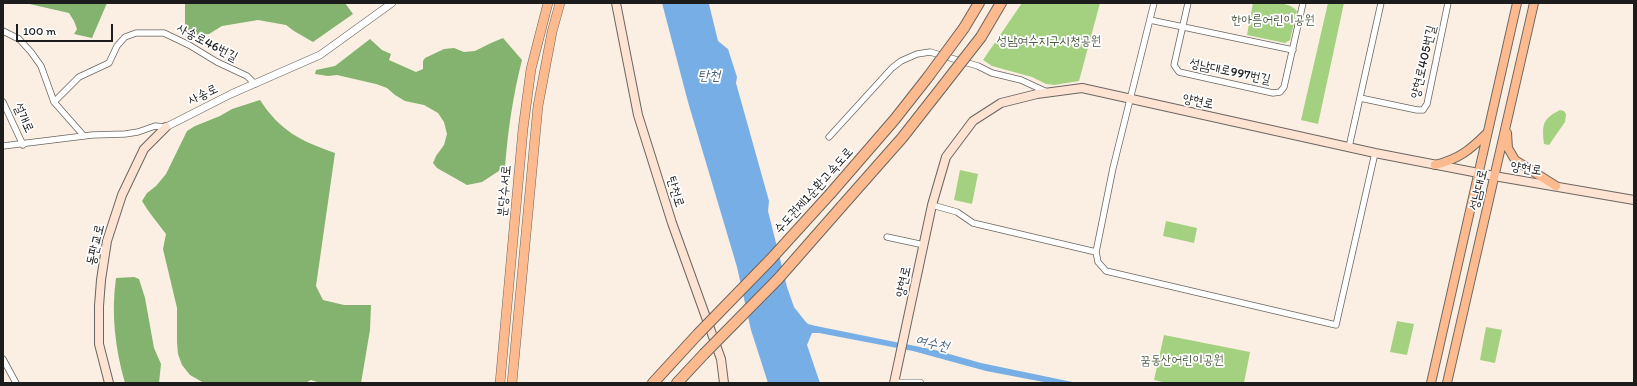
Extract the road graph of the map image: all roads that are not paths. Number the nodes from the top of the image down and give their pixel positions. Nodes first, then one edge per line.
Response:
1 (392, 3) edge
2 (548, 3) edge
3 (560, 3) edge
4 (616, 3) edge
5 (978, 3) edge
6 (1001, 3) edge
7 (1154, 3) edge
8 (1188, 3) edge
9 (1303, 3) edge
10 (1381, 3) edge
11 (1448, 3) edge
12 (1516, 3) edge
13 (1534, 3) edge
14 (1150, 20) junction
15 (1182, 27) junction
16 (3, 31) edge
17 (1293, 50) junction
18 (255, 84) junction
19 (1047, 92) junction
20 (1360, 98) junction
21 (1131, 99) junction
22 (3, 102) edge
23 (54, 102) junction
24 (1506, 126) junction
25 (166, 127) junction
26 (1488, 133) junction
27 (84, 136) junction
28 (829, 137) dead end
29 (23, 145) junction
30 (3, 146) edge
31 (1349, 147) junction
32 (1375, 153) junction
33 (1435, 165) junction
34 (1478, 173) junction
35 (1494, 176) junction
36 (1556, 186) junction
37 (1634, 200) edge
38 (932, 205) junction
39 (887, 237) dead end
40 (924, 245) junction
41 (1096, 252) junction
42 (3, 359) edge
43 (16, 383) edge
44 (109, 383) edge
45 (500, 383) edge
46 (512, 383) edge
47 (653, 383) edge
48 (677, 383) edge
49 (724, 383) edge
50 (894, 383) edge
51 (898, 383) edge
52 (920, 383) edge
53 (1431, 383) edge
54 (1446, 383) edge

1 - 18 street, 사송로
2 - 45 highway, 분당수서로
3 - 46 highway, 분당수서로
4 - 49 main road, 탄천로
5 - 47 highway, 수도권제1순환고속도로, bridge
6 - 48 highway, bridge
7 - 14 street
8 - 15 street, 성남대로997번길
9 - 17 street, 성남대로997번길
10 - 20 street
11 - 20 street, 양현로405번길
12 - 26 main road, 성남대로
13 - 24 main road, 성남대로
14 - 15 street
14 - 21 street
15 - 17 street
15 - 17 street, 성남대로997번길
16 - 23 street
18 - 23 street, 사송로46번길
18 - 25 street, 사송로
19 - 21 main road, 양현로
19 - 28 street
19 - 38 main road, 양현로
20 - 31 street
21 - 31 main road, 양현로
21 - 41 street
22 - 29 street, 설개로
23 - 27 street
24 - 35 main road, 성남대로
24 - 36 main road
25 - 27 street, 사송로
25 - 44 main road, 동판교로
26 - 33 main road
26 - 34 main road, 성남대로
27 - 29 street, 사송로
29 - 30 street, 사송로
31 - 32 main road, 양현로
32 - 33 main road, 양현로
32 - 41 street
33 - 34 main road, 양현로
34 - 35 main road, 양현로
34 - 53 main road, 성남대로
35 - 36 main road, 양현로
35 - 54 main road, 성남대로
36 - 37 main road, 양현로
38 - 40 main road, 양현로
38 - 41 street
39 - 40 street
40 - 50 main road, 양현로
42 - 43 street
51 - 52 street

